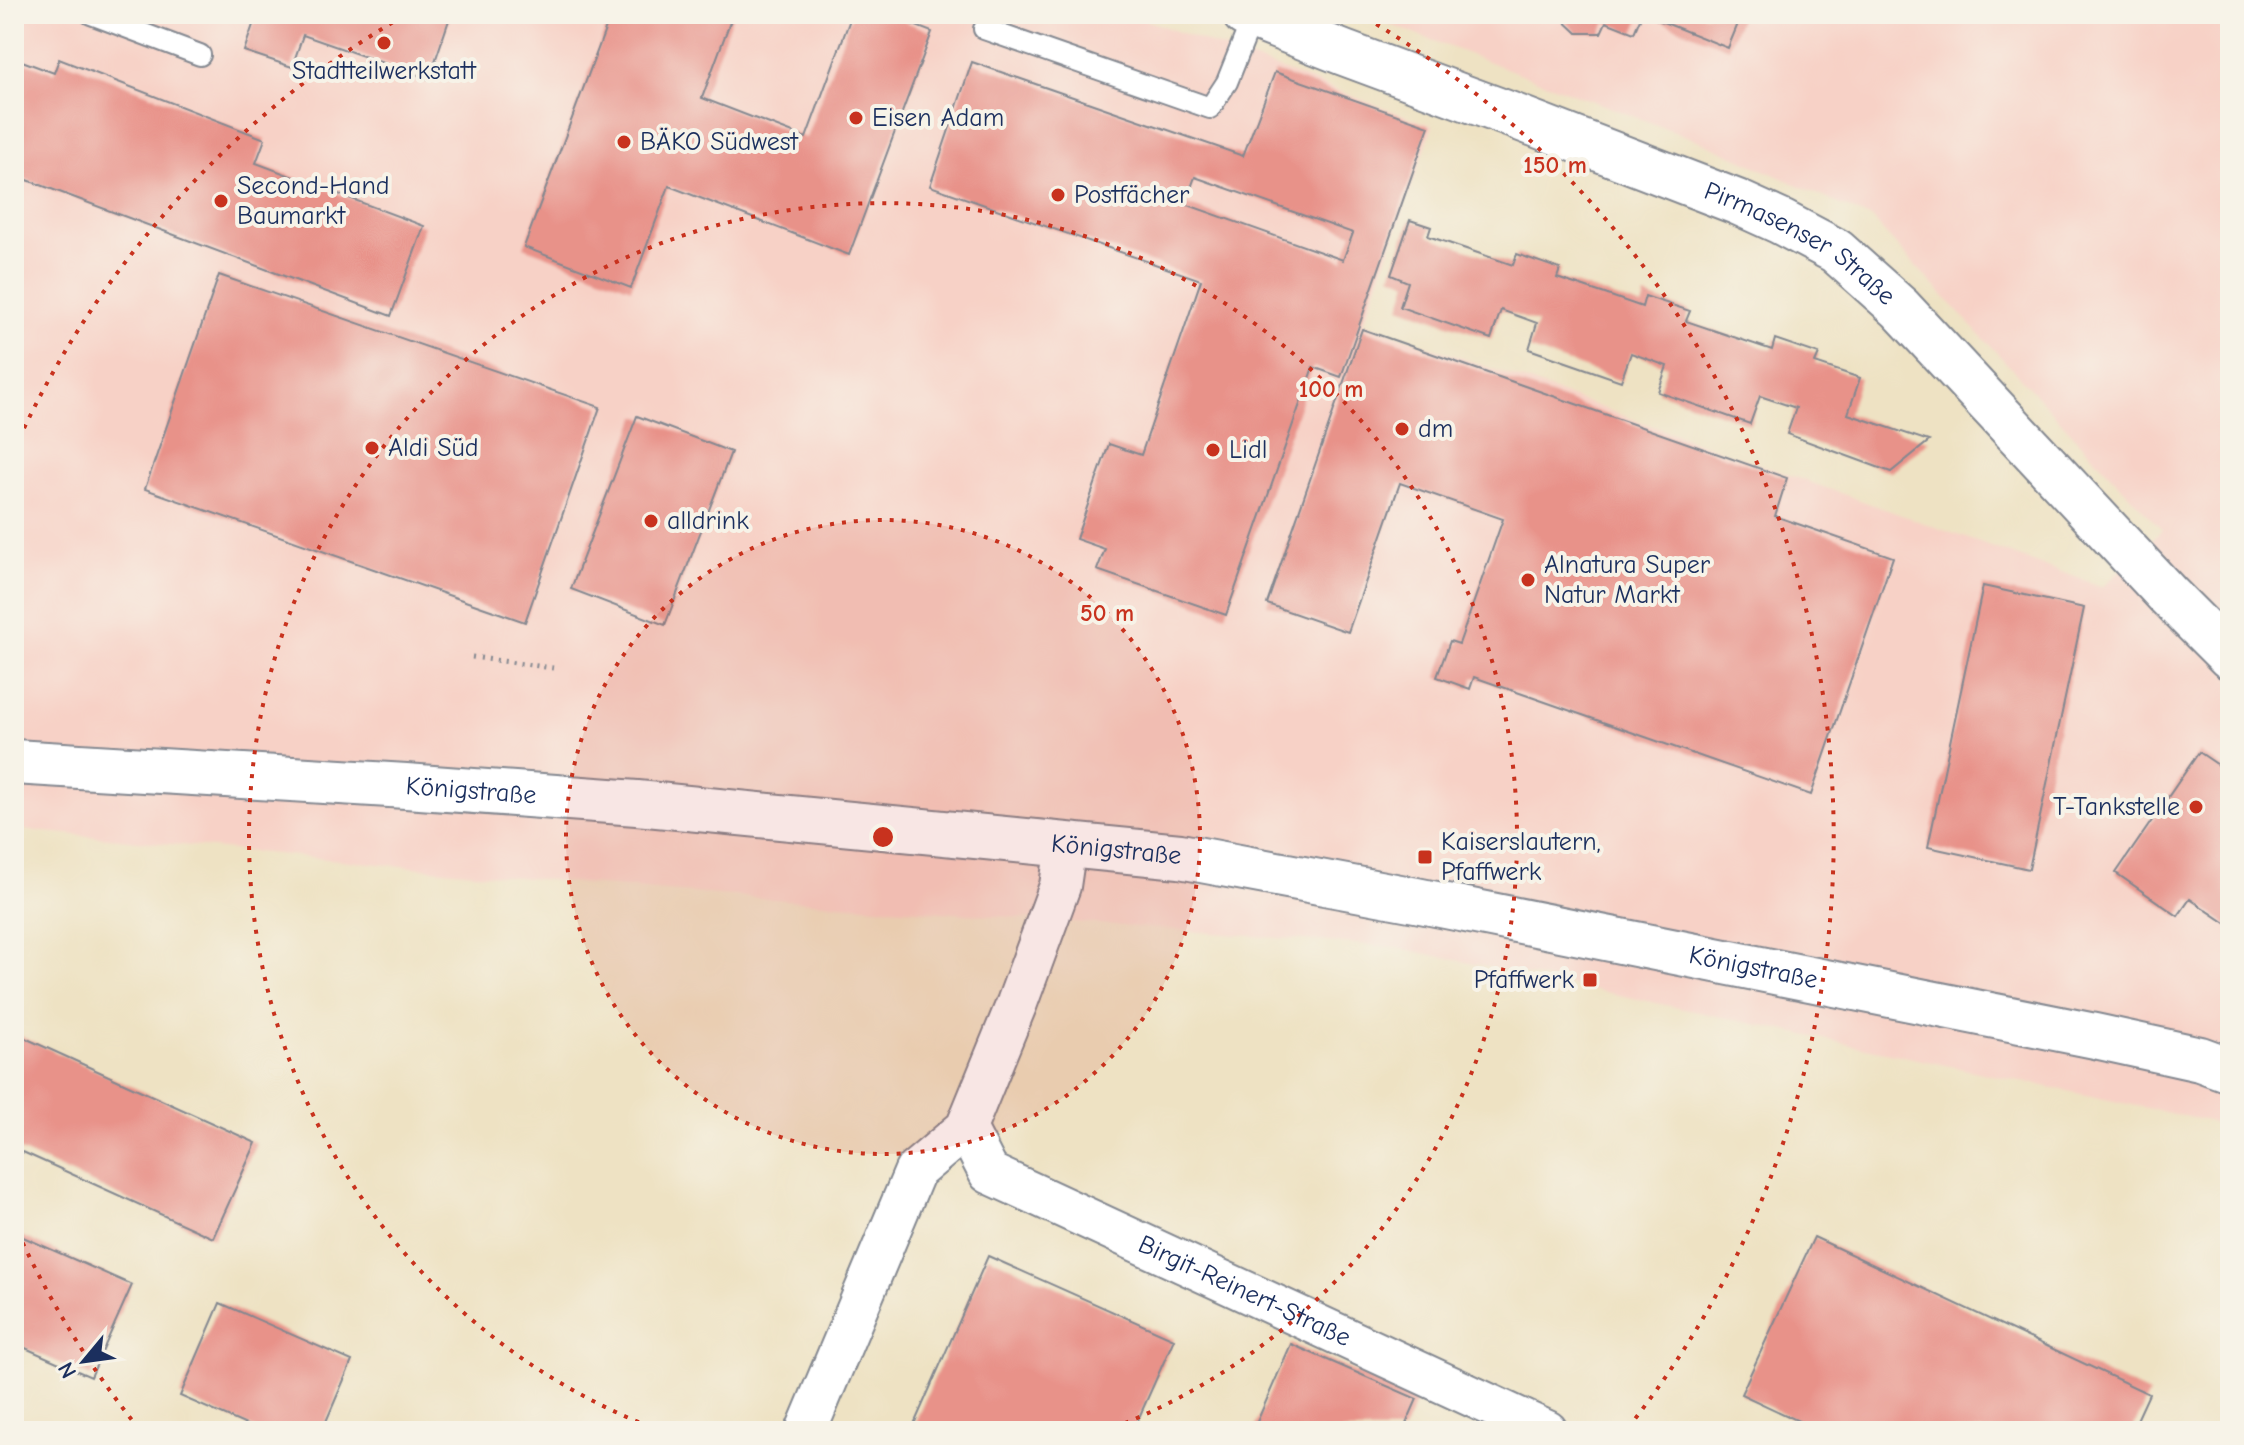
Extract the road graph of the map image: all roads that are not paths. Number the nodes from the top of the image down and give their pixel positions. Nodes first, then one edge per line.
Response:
1 (91, 14) edge
2 (1249, 16) edge
3 (984, 29) dead end
4 (200, 55) dead end
5 (2230, 657) edge
6 (14, 762) edge
7 (1066, 845) junction
8 (2220, 1063) edge
9 (966, 1128) junction
10 (806, 1431) edge
11 (1547, 1431) edge

1 - 4 lane
2 - 3 lane
2 - 5 main road, Pirmasenser Straße
6 - 7 main road, Königstraße
7 - 8 main road, Königstraße
7 - 9 street
9 - 10 street
9 - 11 street, Birgit-Reinert-Straße

